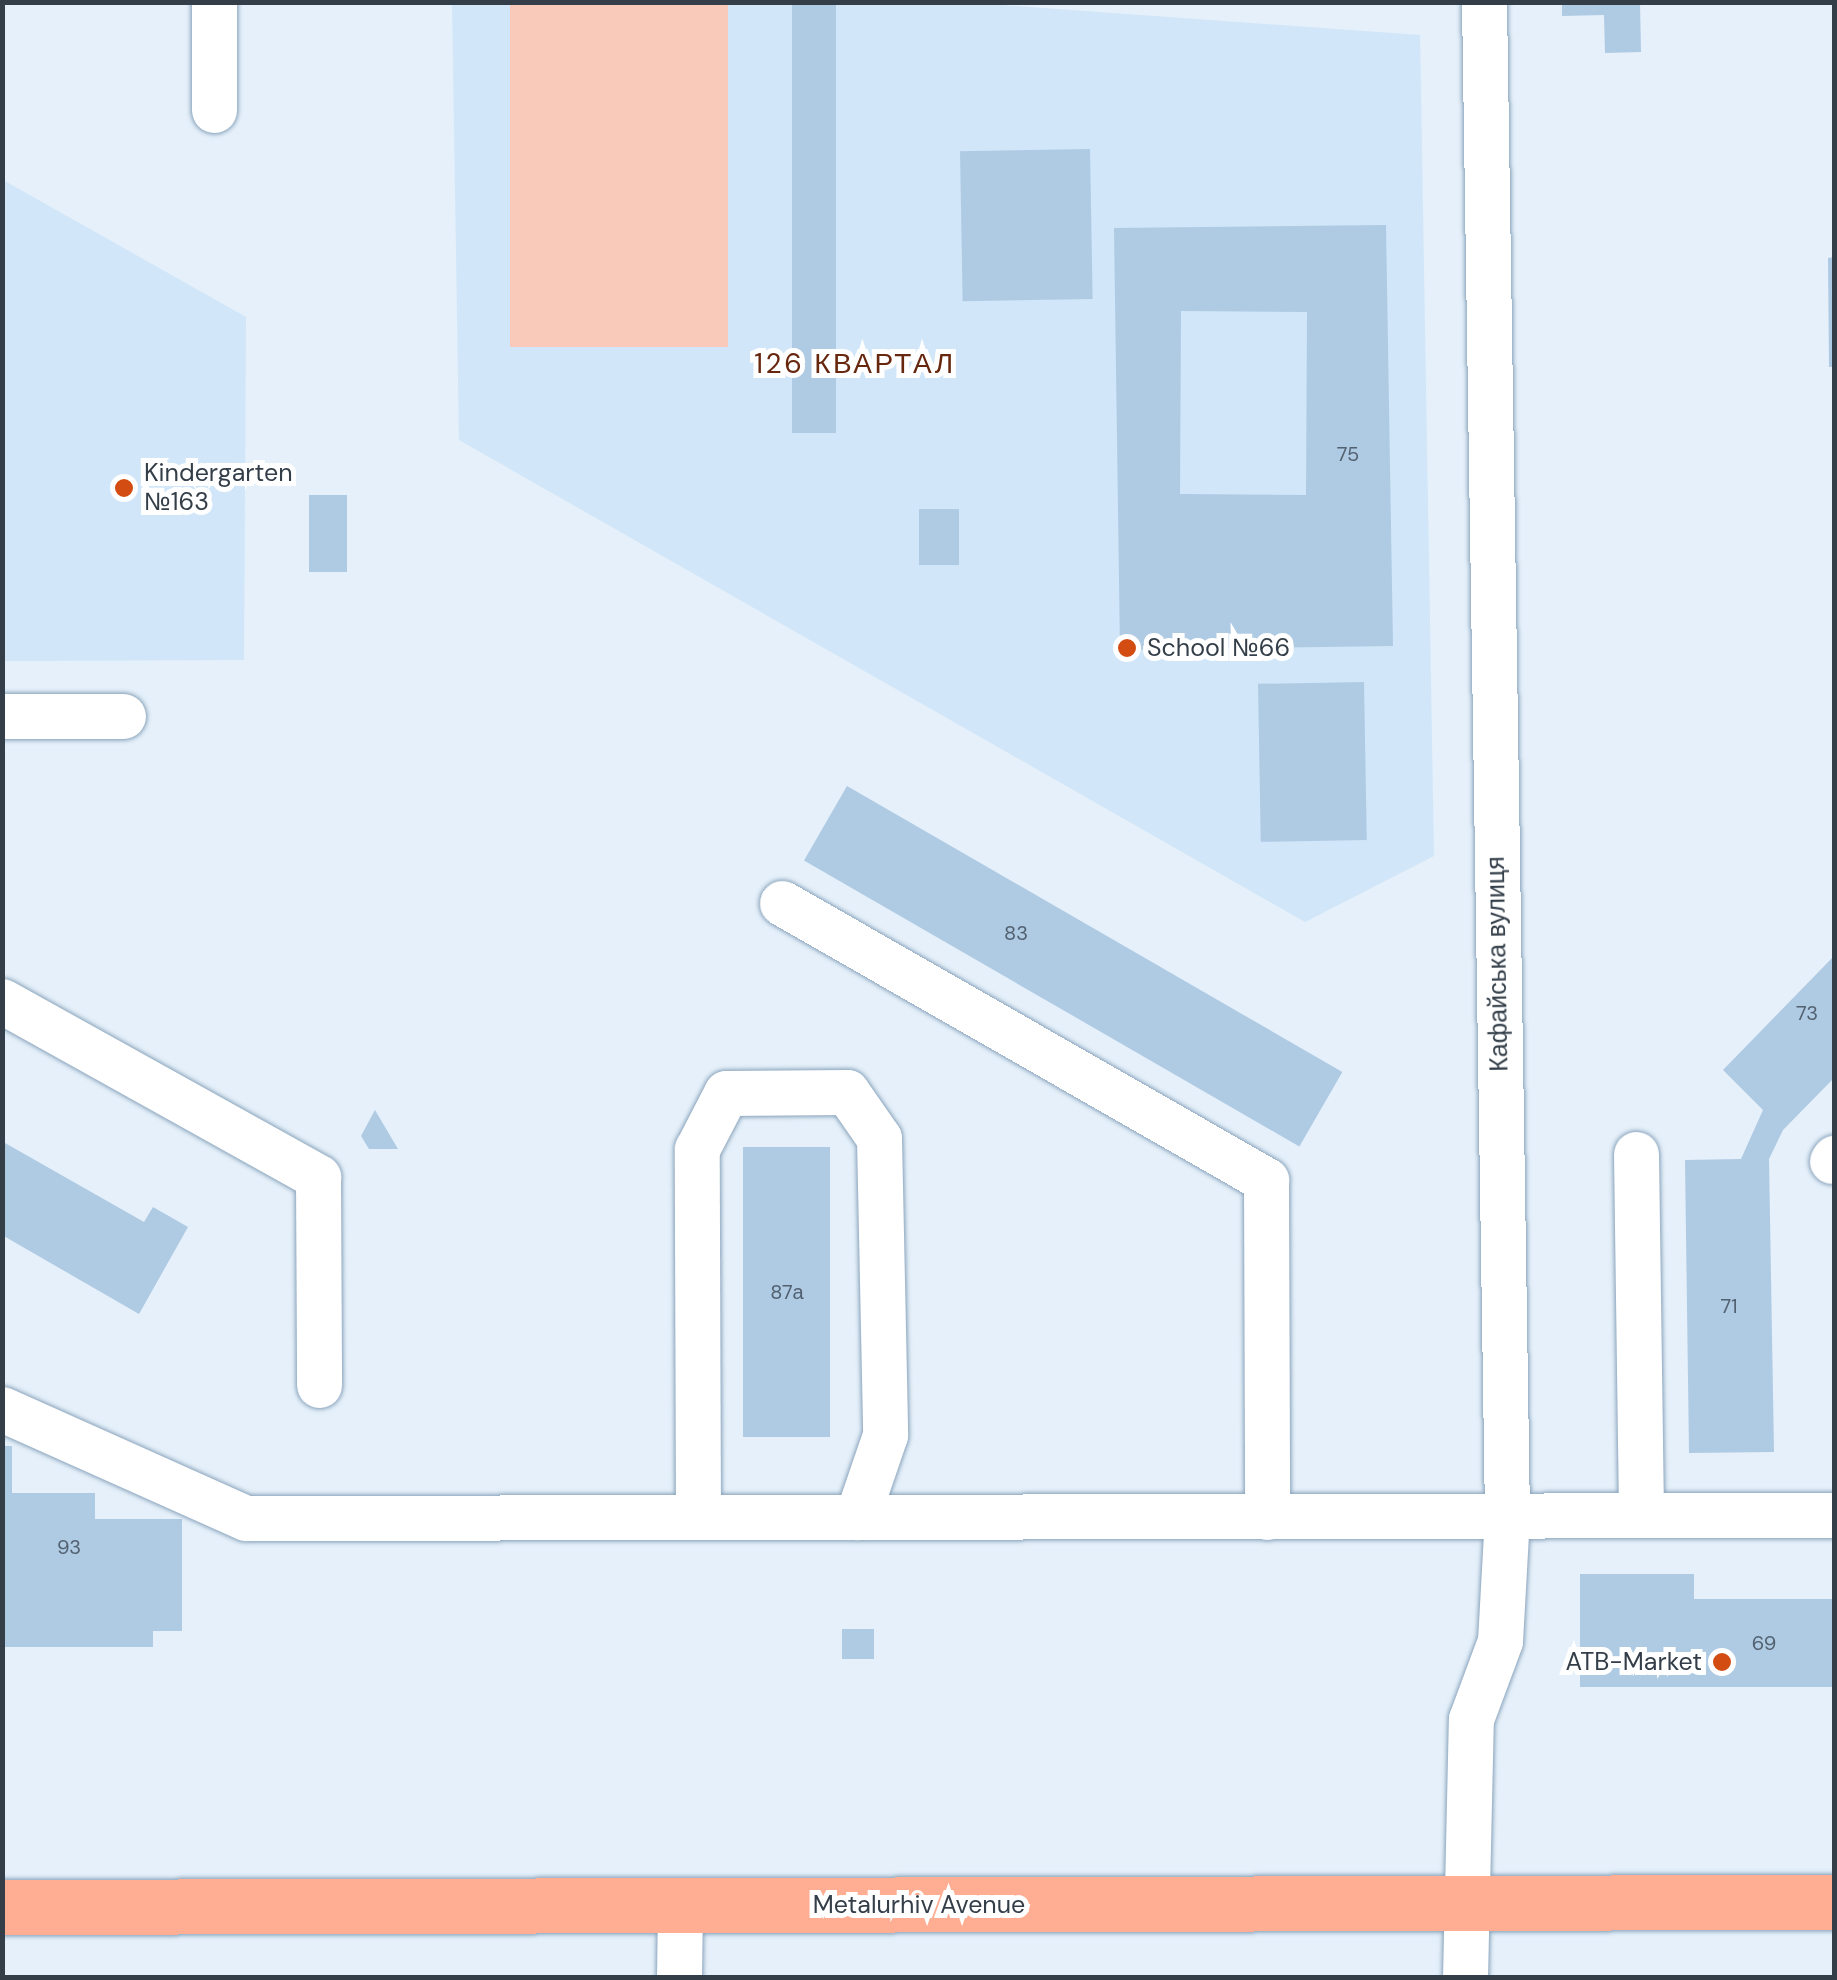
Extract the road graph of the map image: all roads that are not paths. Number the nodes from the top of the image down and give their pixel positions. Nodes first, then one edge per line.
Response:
1 (214, 2) edge
2 (1484, 2) edge
3 (214, 110) dead end
4 (2, 716) edge
5 (123, 716) dead end
6 (782, 903) dead end
7 (6, 1010) edge
8 (1636, 1154) dead end
9 (319, 1385) dead end
10 (2, 1409) edge
11 (1641, 1515) junction
12 (1834, 1515) edge
13 (1267, 1516) junction
14 (1507, 1516) junction
15 (698, 1517) junction
16 (857, 1517) junction
17 (1834, 1902) edge
18 (1466, 1904) junction
19 (680, 1906) junction
20 (2, 1907) edge
21 (679, 1978) edge
22 (1466, 1978) edge

1 - 3 street
2 - 14 street, Кафайська вулиця
4 - 5 street
6 - 13 street
7 - 9 street
8 - 11 street
10 - 15 street
11 - 12 street
11 - 14 street
13 - 14 street
13 - 16 street
14 - 18 street, Кафайська вулиця
15 - 16 street
15 - 16 street
17 - 18 highway, Metalurhiv Avenue
18 - 19 highway, Metalurhiv Avenue
18 - 22 street, Кафайська вулиця
19 - 20 highway, Metalurhiv Avenue
19 - 21 street

